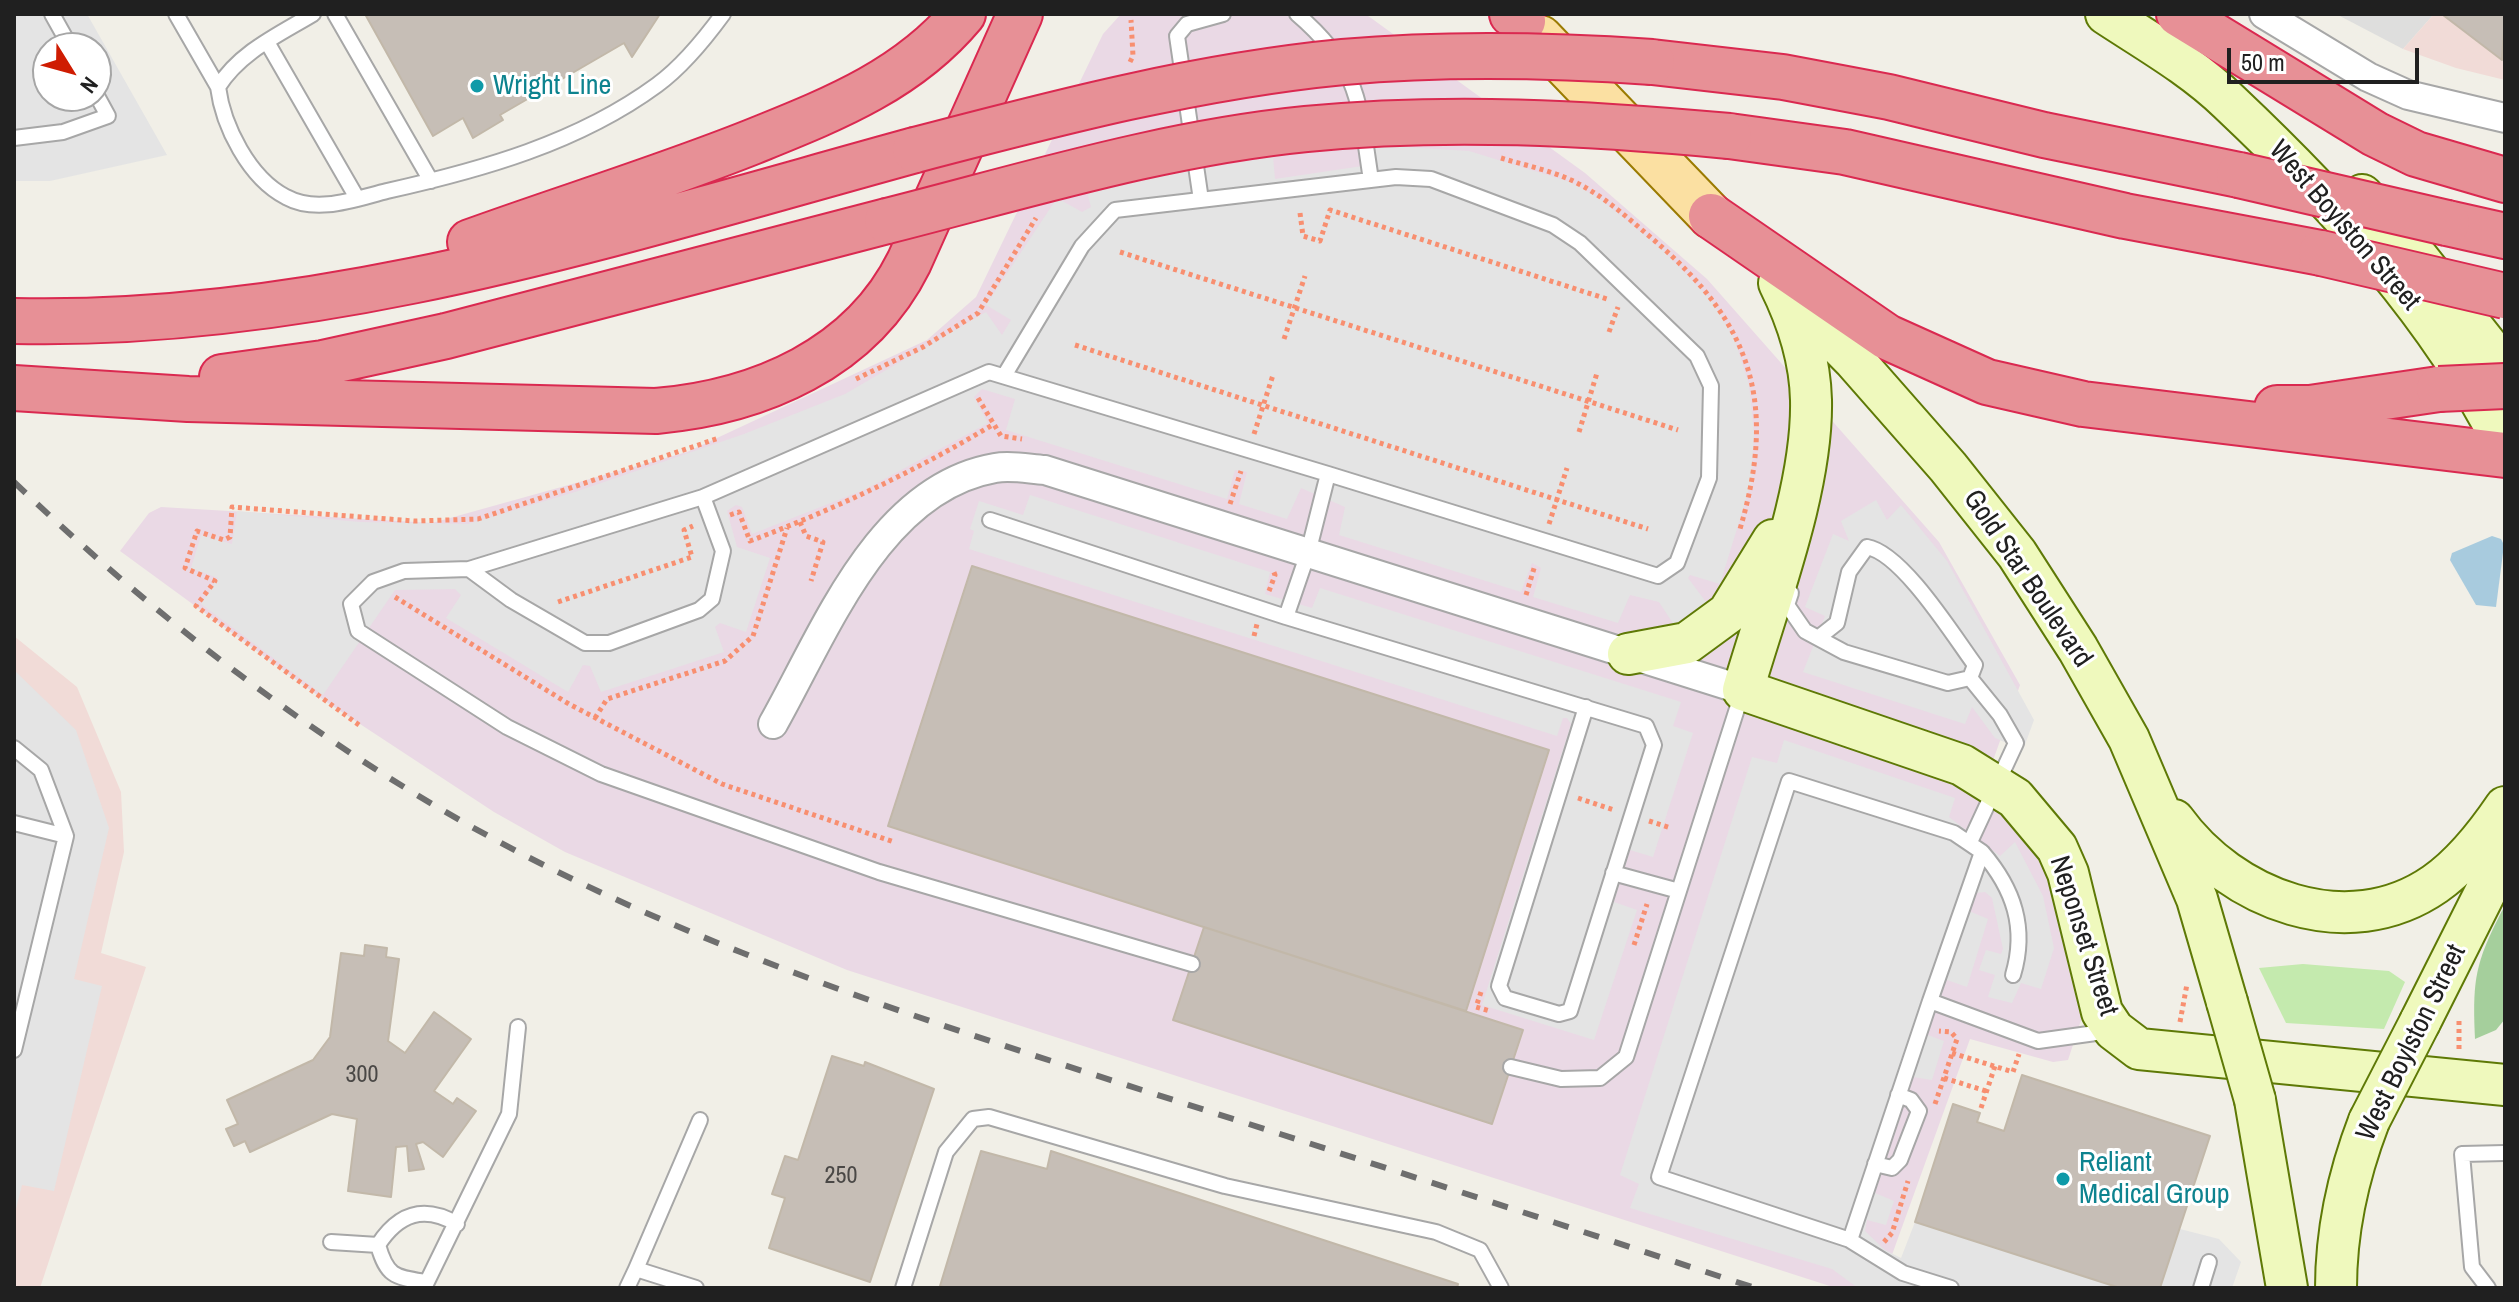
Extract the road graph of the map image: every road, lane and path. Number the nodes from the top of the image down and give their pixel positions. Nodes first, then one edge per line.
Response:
1 (52, 14) edge
2 (176, 14) edge
3 (313, 14) edge
4 (335, 14) edge
5 (723, 14) edge
6 (963, 14) edge
7 (1020, 14) edge
8 (1223, 14) edge
9 (1297, 14) edge
10 (2106, 14) edge
11 (2179, 14) edge
12 (1517, 16) edge
13 (2271, 16) edge
14 (62, 32) edge
15 (267, 42) junction
16 (218, 87) junction
17 (2229, 101) junction
18 (106, 112) edge
19 (2505, 118) edge
20 (14, 138) edge
21 (1371, 180) junction
22 (2505, 180) edge
23 (431, 181) junction
24 (357, 198) junction
25 (1201, 200) junction
26 (1300, 213) dead end
27 (1711, 216) junction
28 (2505, 236) edge
29 (1120, 252) dead end
30 (1305, 276) dead end
31 (1779, 283) junction
32 (2505, 296) edge
33 (292, 304) junction
34 (1294, 307) junction
35 (24, 322) edge
36 (1609, 332) dead end
37 (1284, 339) dead end
38 (1075, 345) dead end
39 (2505, 368) edge
40 (1597, 373) dead end
41 (1273, 375) dead end
42 (1004, 376) junction
43 (2505, 386) edge
44 (14, 388) edge
45 (96, 391) junction
46 (1588, 401) junction
47 (2083, 404) junction
48 (1263, 406) junction
49 (994, 424) dead end
50 (1678, 430) dead end
51 (1579, 432) dead end
52 (1252, 438) dead end
53 (2495, 451) edge
54 (1567, 468) dead end
55 (1241, 471) dead end
56 (1328, 474) junction
57 (703, 497) junction
58 (1556, 500) junction
59 (1229, 506) dead end
60 (1794, 511) junction
61 (730, 515) dead end
62 (990, 520) dead end
63 (800, 522) junction
64 (693, 526) dead end
65 (788, 527) junction
66 (1648, 529) dead end
67 (1546, 531) dead end
68 (1308, 553) junction
69 (1262, 566) dead end
70 (469, 569) junction
71 (811, 581) dead end
72 (1269, 591) dead end
73 (395, 597) dead end
74 (558, 602) dead end
75 (1286, 617) junction
76 (1818, 638) junction
77 (1628, 654) junction
78 (1970, 678) junction
79 (1743, 690) junction
80 (1586, 707) junction
81 (595, 718) junction
82 (773, 724) dead end
83 (14, 748) edge
84 (2148, 785) junction
85 (1996, 786) junction
86 (1578, 798) dead end
87 (2505, 807) edge
88 (1614, 810) dead end
89 (1644, 819) dead end
90 (14, 823) edge
91 (1671, 828) dead end
92 (66, 836) junction
93 (894, 842) dead end
94 (1976, 847) junction
95 (2505, 853) edge
96 (1613, 873) junction
97 (1679, 891) junction
98 (1647, 904) dead end
99 (1634, 945) dead end
100 (1192, 964) dead end
101 (2013, 975) dead end
102 (1930, 1001) junction
103 (518, 1027) dead end
104 (2114, 1030) junction
105 (16, 1031) edge
106 (14, 1050) edge
107 (1952, 1053) dead end
108 (2019, 1053) dead end
109 (1995, 1066) junction
110 (1511, 1067) dead end
111 (1944, 1078) dead end
112 (2505, 1085) edge
113 (1986, 1091) junction
114 (1898, 1095) junction
115 (1981, 1108) dead end
116 (700, 1120) dead end
117 (2505, 1153) edge
118 (1875, 1164) junction
119 (457, 1224) junction
120 (1848, 1239) junction
121 (331, 1242) dead end
122 (378, 1245) junction
123 (2209, 1262) dead end
124 (636, 1269) junction
125 (425, 1285) edge
126 (627, 1288) edge
127 (696, 1288) edge
128 (903, 1288) edge
129 (1501, 1288) edge
130 (1951, 1288) edge
131 (2201, 1288) edge
132 (2287, 1288) edge
133 (2336, 1288) edge
134 (2488, 1288) edge

1 - 14 lane
2 - 16 lane
3 - 15 lane
4 - 23 lane
5 - 23 lane
6 - 33 highway
7 - 45 highway
8 - 25 lane
9 - 21 lane
10 - 17 main road, West Boylston Street
11 - 22 highway
12 - 27 main road, Gold Star Boulevard
13 - 19 street
15 - 16 lane
15 - 24 lane
16 - 24 lane
17 - 39 main road
17 - 53 main road, West Boylston Street
18 - 20 lane
21 - 25 lane
21 - 56 lane
23 - 24 lane
25 - 42 lane
26 - 36 path
27 - 31 main road, Gold Star Boulevard
27 - 47 highway
28 - 33 highway, bridge
29 - 34 path
30 - 34 path
31 - 60 main road
31 - 84 main road, Gold Star Boulevard
32 - 45 highway, bridge
33 - 35 highway
34 - 37 path
34 - 46 path
38 - 48 path
40 - 46 path
41 - 48 path
42 - 56 lane
42 - 57 lane
43 - 47 highway, bridge
44 - 45 highway
46 - 50 path
46 - 51 path
47 - 53 highway
48 - 52 path
48 - 58 path
49 - 63 path
54 - 58 path
55 - 59 path
56 - 68 lane
57 - 70 lane
57 - 70 lane
58 - 66 path
58 - 67 path
60 - 76 lane
60 - 77 main road
60 - 79 main road
61 - 65 path
62 - 75 lane
63 - 65 path
63 - 71 path
64 - 74 path
65 - 81 path
68 - 75 lane
68 - 77 street
68 - 82 street
69 - 72 path
70 - 100 lane
73 - 81 path
75 - 80 lane
76 - 78 lane
76 - 78 lane
77 - 79 street
78 - 85 lane
79 - 85 main road, Neponset Street
79 - 97 lane
80 - 96 lane
80 - 96 lane
81 - 93 path
83 - 92 lane
84 - 87 main road
84 - 132 main road, Gold Star Boulevard, bridge
85 - 94 lane
85 - 104 main road, Neponset Street
86 - 88 path
89 - 91 path
90 - 92 lane
92 - 105 lane
94 - 101 lane
94 - 102 lane
94 - 120 lane
95 - 133 main road, West Boylston Street, bridge
96 - 97 lane
97 - 110 lane
98 - 99 path
102 - 104 lane
102 - 114 lane
103 - 119 lane
104 - 112 main road, Neponset Street
105 - 106 lane
107 - 109 path
108 - 109 path
109 - 113 path
111 - 113 path
113 - 115 path
114 - 118 lane
114 - 118 lane
116 - 124 lane
117 - 134 lane
118 - 120 lane
119 - 122 lane
119 - 125 lane
120 - 130 lane
121 - 122 lane
122 - 125 lane
123 - 131 lane
124 - 126 lane
124 - 127 lane
128 - 129 lane

